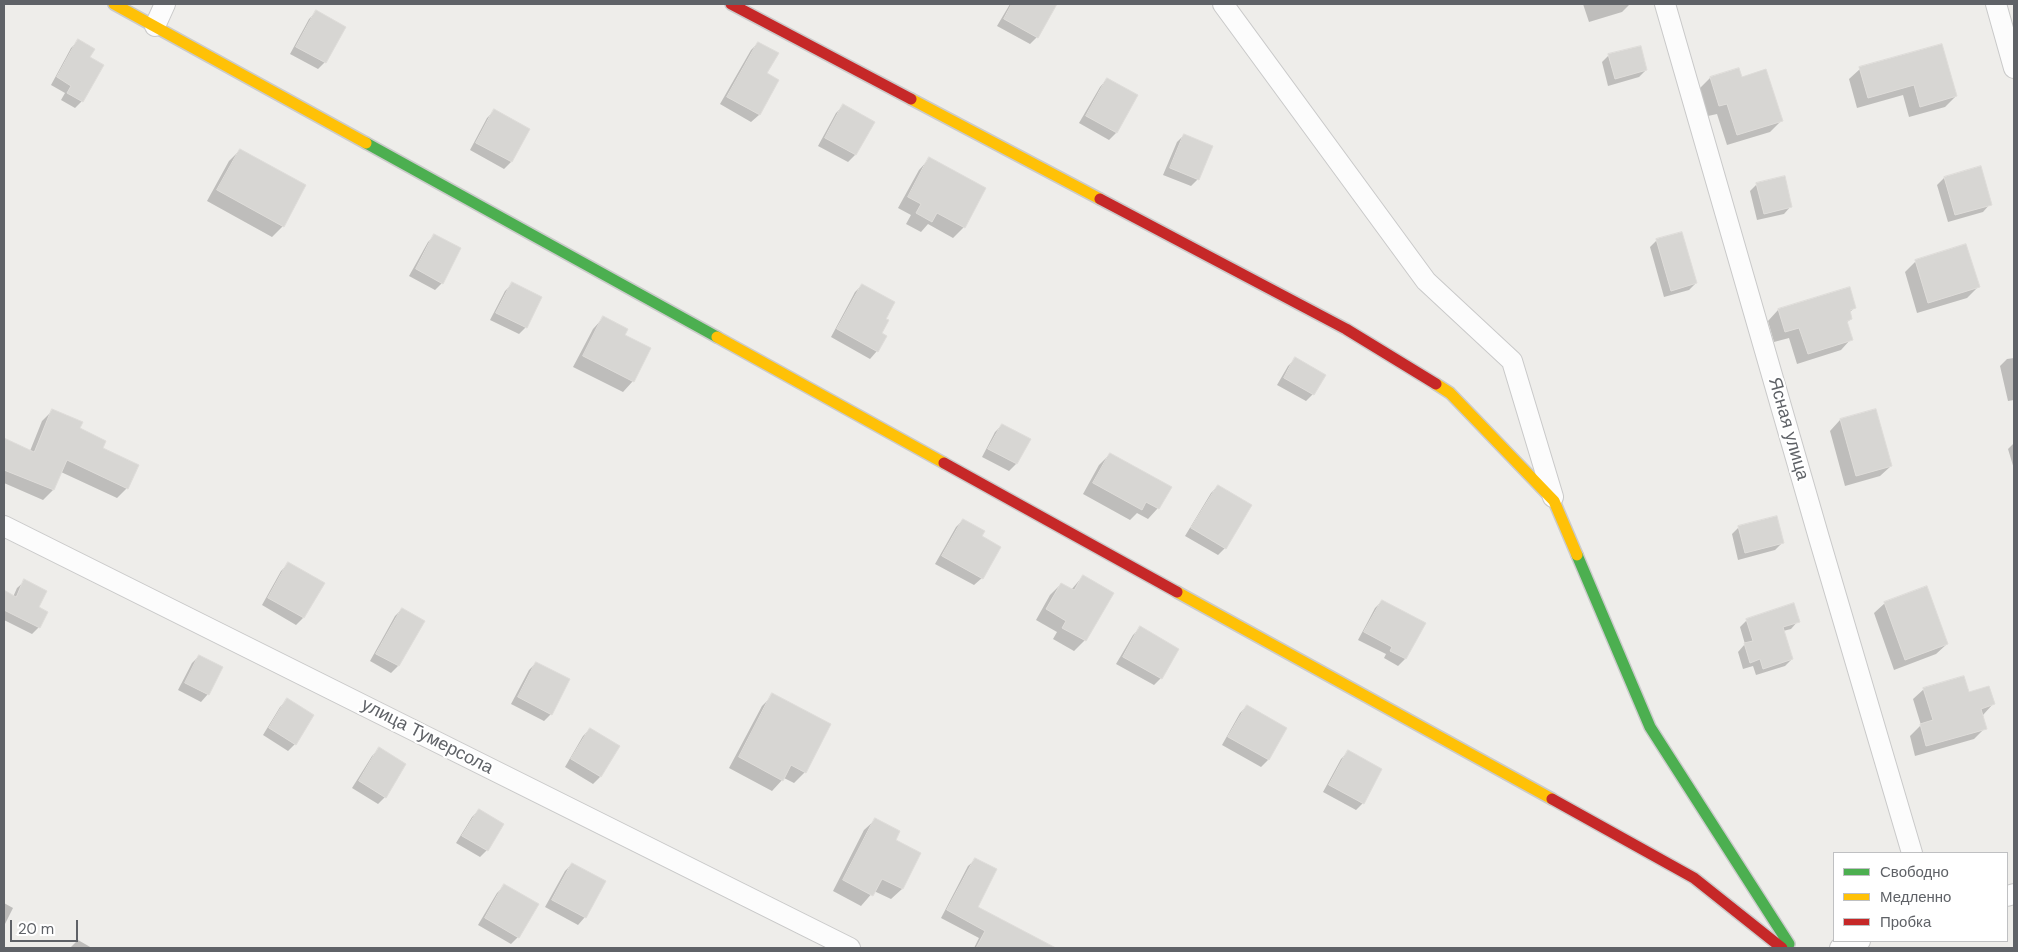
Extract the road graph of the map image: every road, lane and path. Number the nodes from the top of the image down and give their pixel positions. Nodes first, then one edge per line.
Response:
1 (114, 4) edge
2 (165, 4) edge
3 (730, 4) edge
4 (1223, 4) edge
5 (1664, 4) edge
6 (1996, 4) edge
7 (155, 26) junction
8 (2014, 68) edge
9 (1554, 501) junction
10 (4, 526) edge
11 (1912, 852) edge
12 (1857, 942) edge
13 (850, 948) edge
14 (1782, 948) edge
15 (1792, 948) edge
16 (1840, 948) edge

1 - 7 street
2 - 7 street
3 - 9 street
4 - 9 street
5 - 11 street, Ясная улица
6 - 8 street
7 - 14 street
9 - 15 street
10 - 13 street, улица Тумерсола
12 - 16 street

